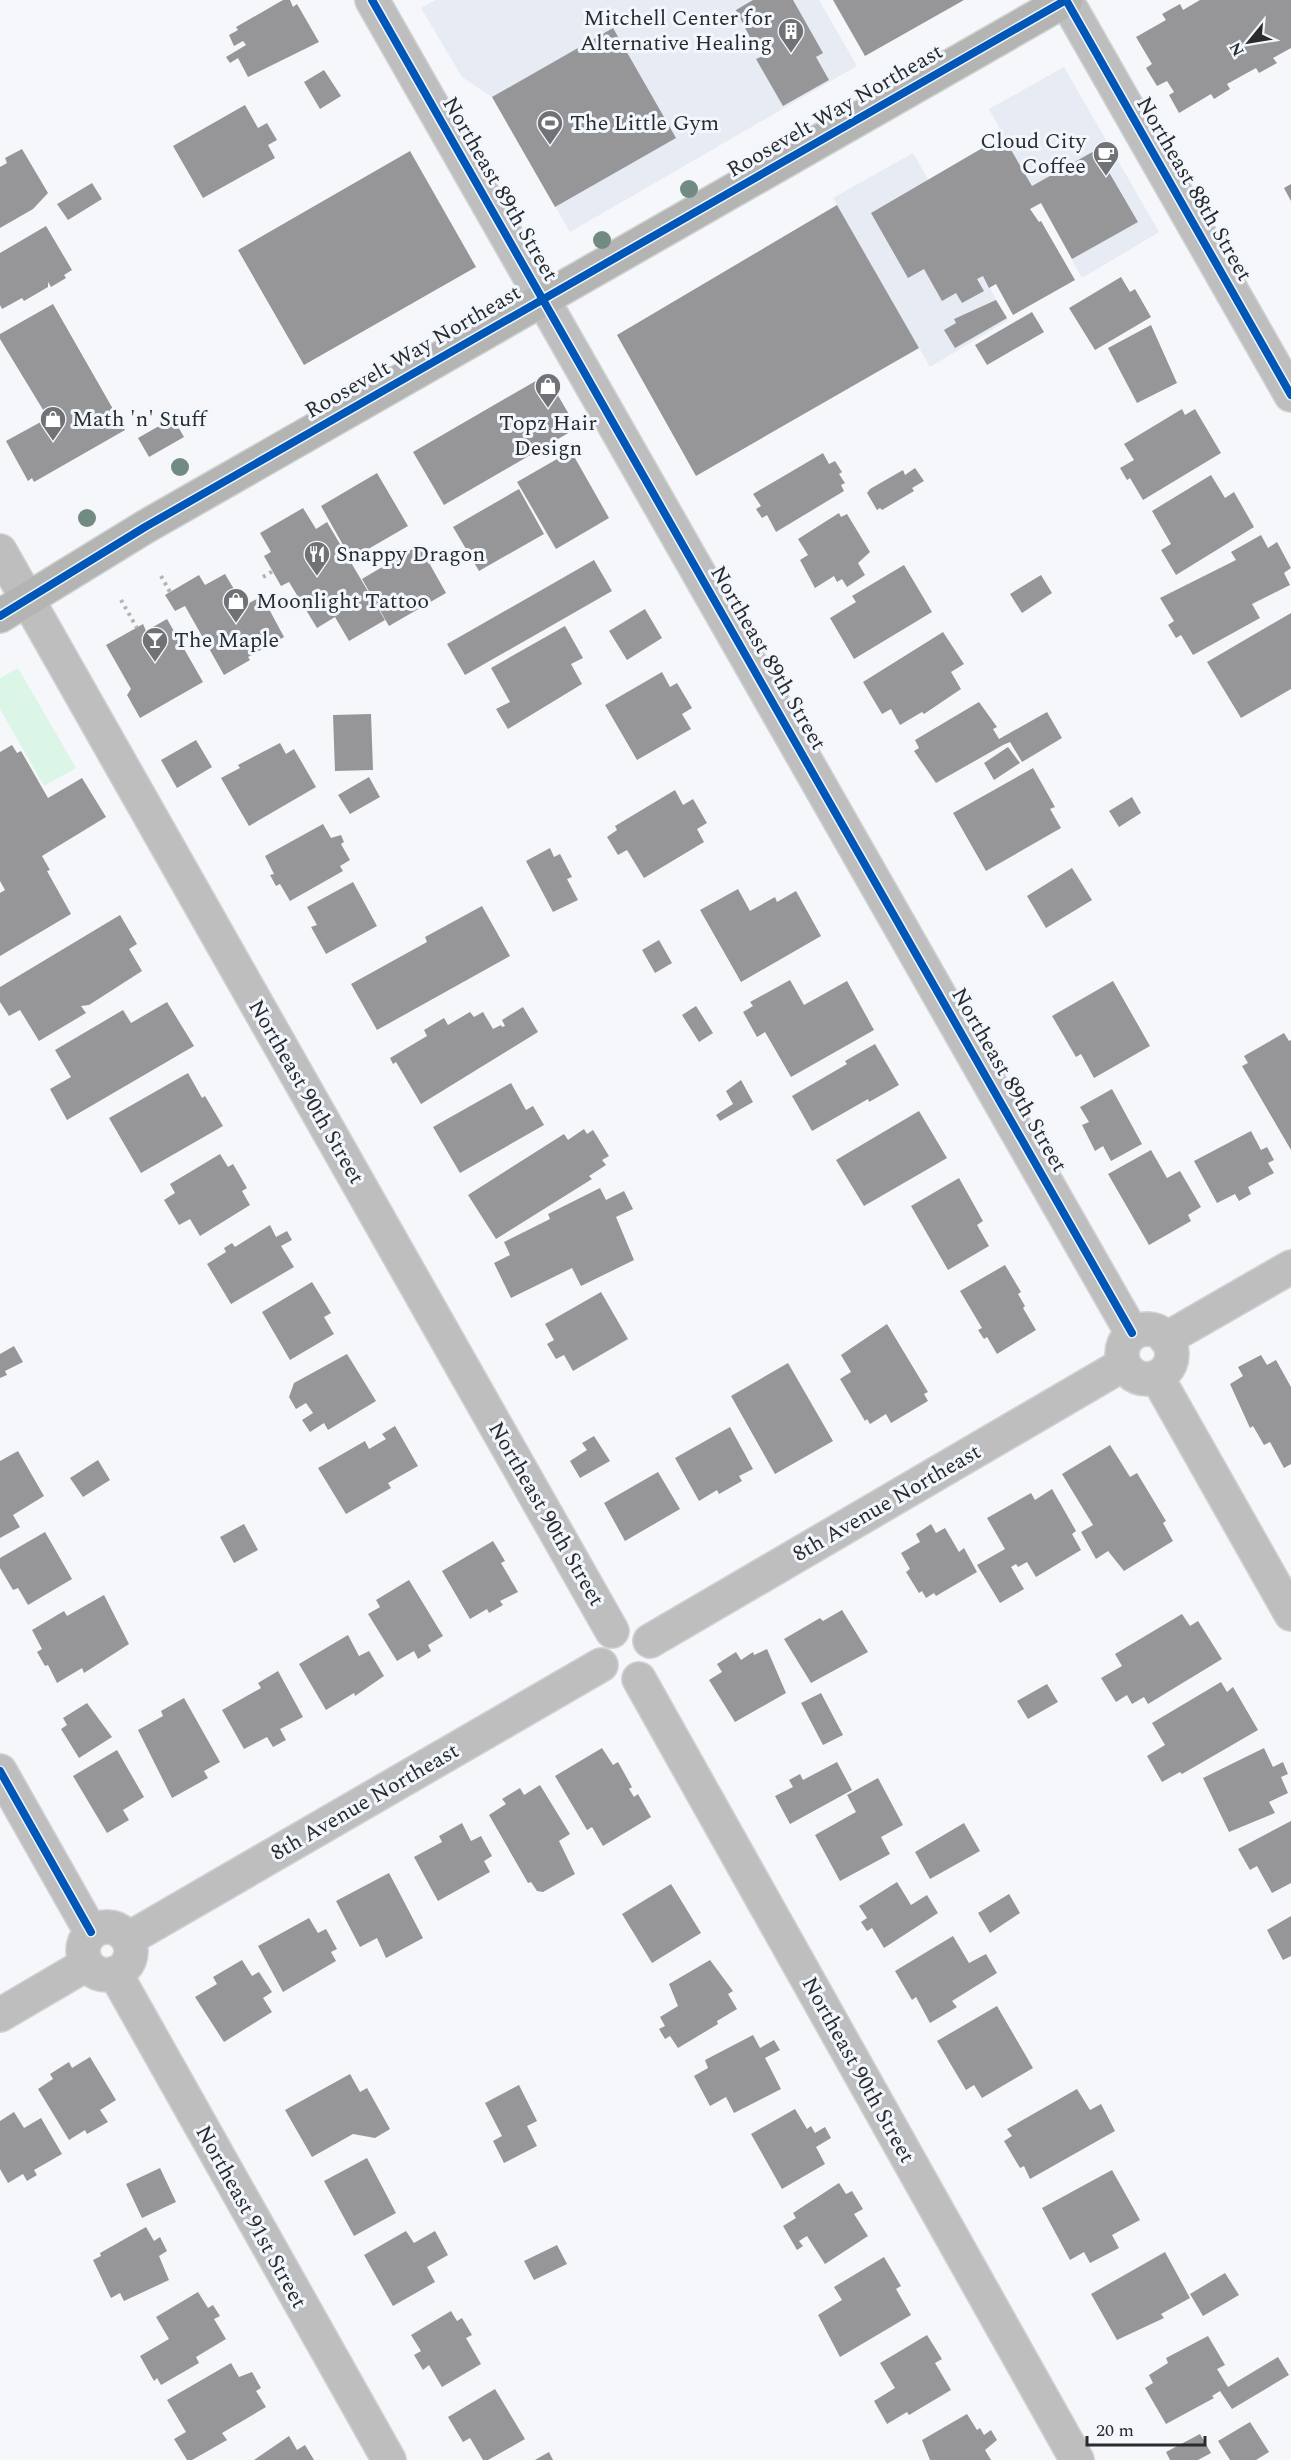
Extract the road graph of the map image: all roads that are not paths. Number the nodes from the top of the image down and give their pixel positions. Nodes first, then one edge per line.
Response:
1 (372, 0) edge
2 (1066, 0) edge
3 (542, 299) junction
4 (1291, 395) edge
5 (0, 551) edge
6 (14, 608) edge
7 (1291, 1267) edge
8 (1132, 1333) junction
9 (1166, 1339) junction
10 (1124, 1364) junction
11 (1157, 1377) junction
12 (1291, 1614) edge
13 (612, 1631) junction
14 (650, 1641) junction
15 (601, 1665) junction
16 (639, 1679) junction
17 (0, 1771) edge
18 (98, 1956) junction
19 (0, 2015) edge
20 (389, 2460) edge
21 (1077, 2460) edge

1 - 3 street, Northeast 89th Street
2 - 3 main road, Roosevelt Way Northeast
2 - 4 street, Northeast 88th Street
3 - 6 main road, Roosevelt Way Northeast
3 - 8 street, Northeast 89th Street
5 - 6 street, Northeast 90th Street
6 - 13 street, Northeast 90th Street
7 - 9 street
8 - 9 street
8 - 10 street
9 - 11 street
10 - 11 street
10 - 14 street, 8th Avenue Northeast
11 - 12 street
13 - 14 street
13 - 15 street
14 - 16 street
15 - 16 street
15 - 18 street, 8th Avenue Northeast
16 - 21 street, Northeast 90th Street
17 - 18 street, Northeast 91st Street
18 - 19 street
18 - 20 street, Northeast 91st Street

